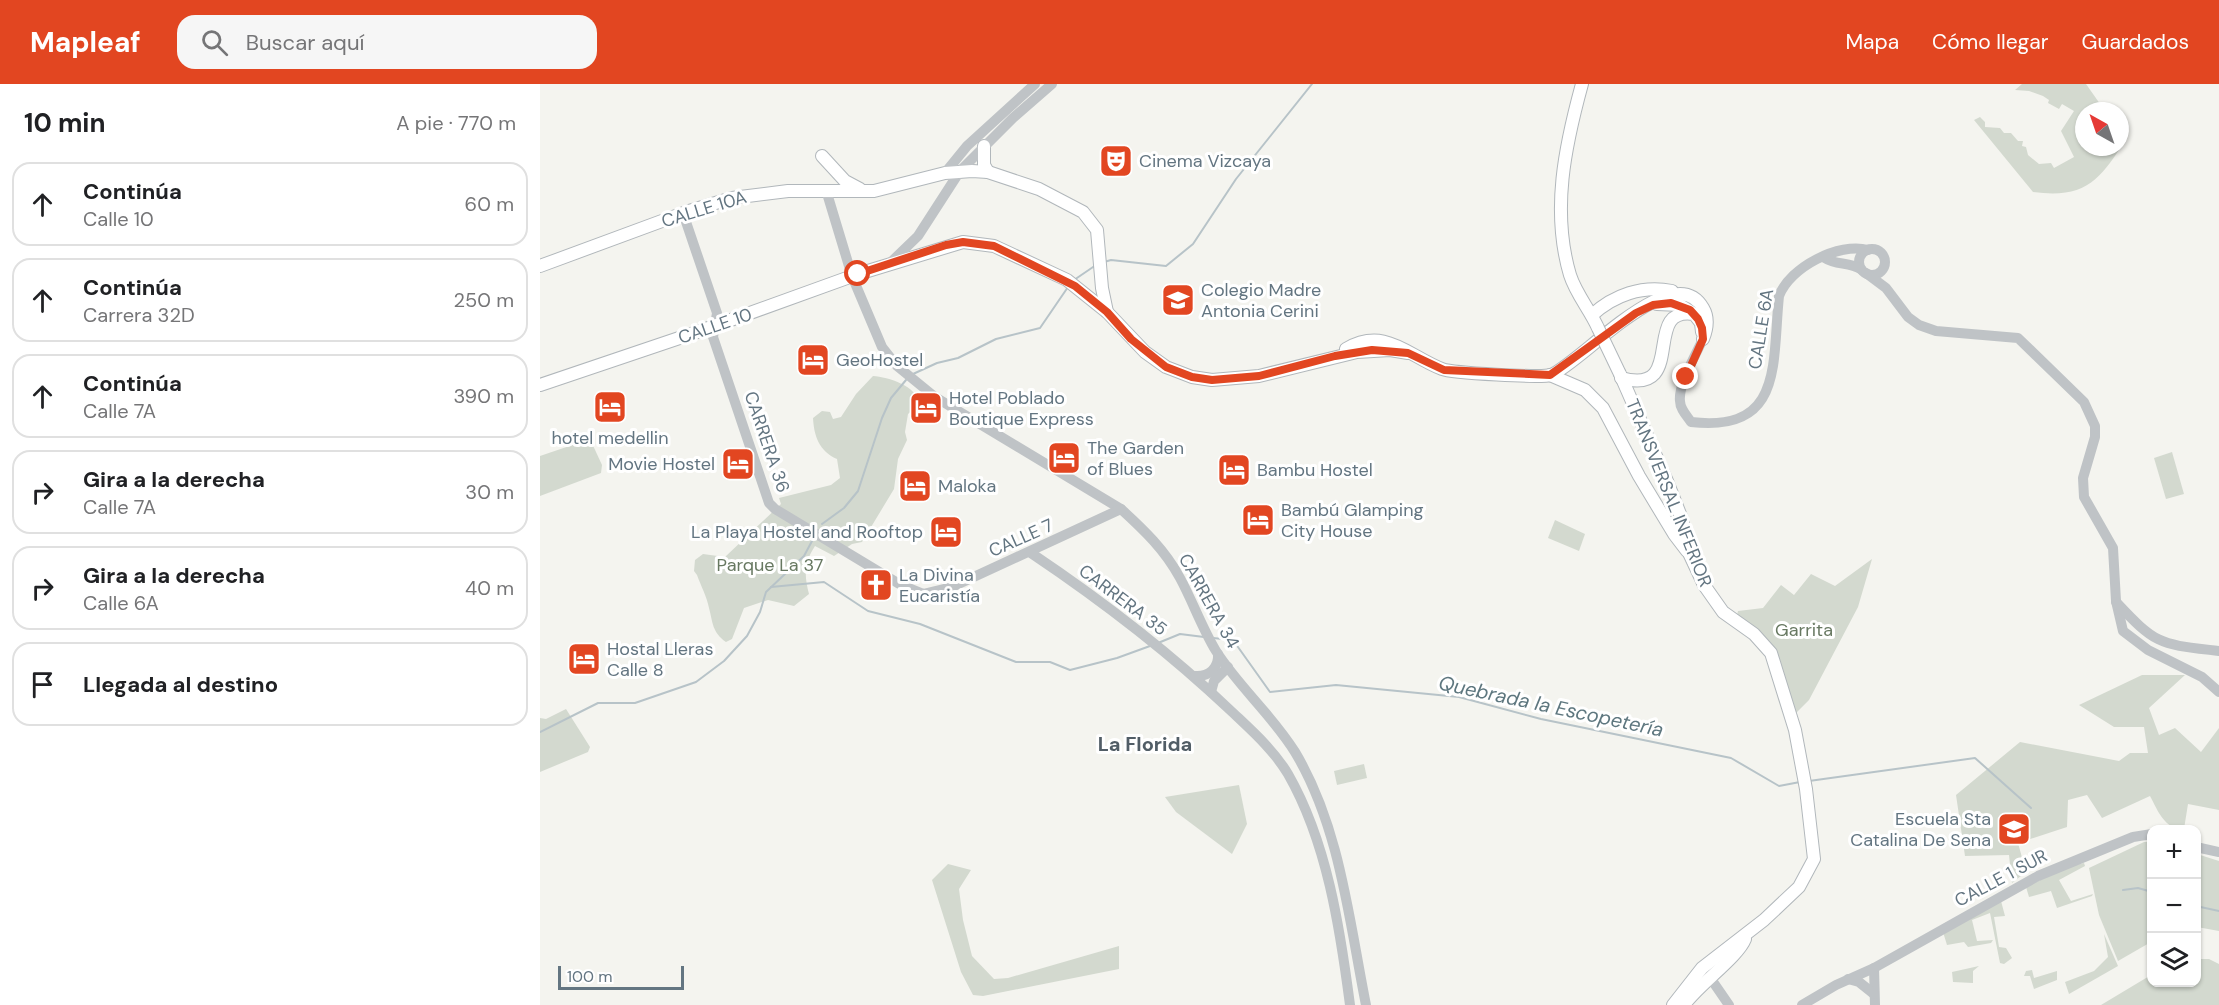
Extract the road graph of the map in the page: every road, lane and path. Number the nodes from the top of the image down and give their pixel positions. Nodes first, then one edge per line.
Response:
1 (1035, 84) edge
2 (1052, 84) edge
3 (1582, 84) edge
4 (1025, 92) junction
5 (1012, 118) junction
6 (984, 146) junction
7 (822, 156) dead end
8 (960, 171) junction
9 (988, 172) junction
10 (945, 173) junction
11 (826, 190) junction
12 (864, 191) junction
13 (683, 213) junction
14 (1868, 250) junction
15 (1825, 258) junction
16 (889, 264) junction
17 (540, 266) edge
18 (1884, 267) junction
19 (1864, 272) junction
20 (852, 276) junction
21 (1886, 288) junction
22 (1687, 300) junction
23 (1107, 312) junction
24 (1694, 314) junction
25 (1592, 315) junction
26 (716, 326) junction
27 (1379, 333) dead end
28 (1703, 339) junction
29 (1364, 342) junction
30 (1408, 353) junction
31 (1335, 356) junction
32 (1550, 375) junction
33 (1621, 376) junction
34 (540, 385) edge
35 (1100, 497) junction
36 (1121, 509) junction
37 (1102, 518) junction
38 (1031, 553) junction
39 (1689, 553) junction
40 (932, 594) joint
41 (2116, 601) junction
42 (2136, 624) junction
43 (2123, 631) junction
44 (1216, 650) junction
45 (2219, 651) edge
46 (1228, 668) junction
47 (1195, 676) junction
48 (1211, 692) junction
49 (2219, 692) edge
50 (2147, 835) edge
51 (2201, 848) edge
52 (2219, 852) edge
53 (1748, 932) junction
54 (1874, 968) junction
55 (1709, 976) junction
56 (1848, 979) junction
57 (1874, 1000) edge
58 (1806, 1003) edge
59 (1350, 1005) edge
60 (1366, 1005) edge
61 (1673, 1005) edge
62 (1683, 1005) edge
63 (1729, 1005) edge

1 - 4 street
2 - 5 street, CALLE 10
3 - 25 main road, TRANSVERSAL INFERIOR
4 - 5 street
4 - 10 street
5 - 6 street, CALLE 10
6 - 8 street, CALLE 10
6 - 9 main road
7 - 12 main road
8 - 9 main road, CALLE 10A
8 - 10 main road, CALLE 10A
8 - 16 street, CALLE 10
9 - 23 main road, CALLE 10A
10 - 12 main road, CALLE 10A
11 - 12 main road, CALLE 10A
11 - 13 main road, CALLE 10A
11 - 20 street, CARRERA 34
13 - 17 main road, CALLE 10A
13 - 26 street, CARRERA 36
14 - 15 street, CALLE 6A
14 - 18 street
14 - 19 street
15 - 19 street
15 - 28 street, CALLE 6A
16 - 20 main road, CALLE 10
16 - 23 main road, CALLE 10
18 - 19 street
18 - 21 street
19 - 21 street
20 - 26 main road, CALLE 10
20 - 35 street, CARRERA 34
21 - 41 street
22 - 24 main road
22 - 25 main road
22 - 28 main road
22 - 32 main road
23 - 31 main road, CALLE 10
24 - 28 main road
24 - 33 main road
25 - 33 main road, TRANSVERSAL INFERIOR, bridge
26 - 34 main road, CALLE 10
26 - 40 street, CARRERA 36
27 - 29 main road
29 - 30 main road
29 - 31 main road
30 - 31 main road
30 - 32 main road
32 - 39 main road
33 - 39 main road, TRANSVERSAL INFERIOR
35 - 36 street, CARRERA 34
35 - 37 street
36 - 37 street, CALLE 7
36 - 44 street, CARRERA 34
37 - 38 street, CALLE 7
38 - 40 street, CALLE 7
38 - 47 street, CARRERA 35
39 - 53 main road, TRANSVERSAL INFERIOR
41 - 42 street
41 - 43 street
42 - 43 street
42 - 45 street
43 - 49 street
44 - 46 street, CARRERA 34
44 - 47 street
46 - 48 street
46 - 60 street, CARRERA 34
47 - 48 street
48 - 59 street
50 - 54 street, CALLE 1 SUR
51 - 52 street
53 - 55 main road, TRANSVERSAL INFERIOR
53 - 61 main road, TRANSVERSAL INFERIOR
54 - 56 street, CALLE 1 SUR
54 - 57 street
55 - 62 main road, TRANSVERSAL INFERIOR
55 - 63 street
56 - 57 street
56 - 58 street, CALLE 1 SUR

